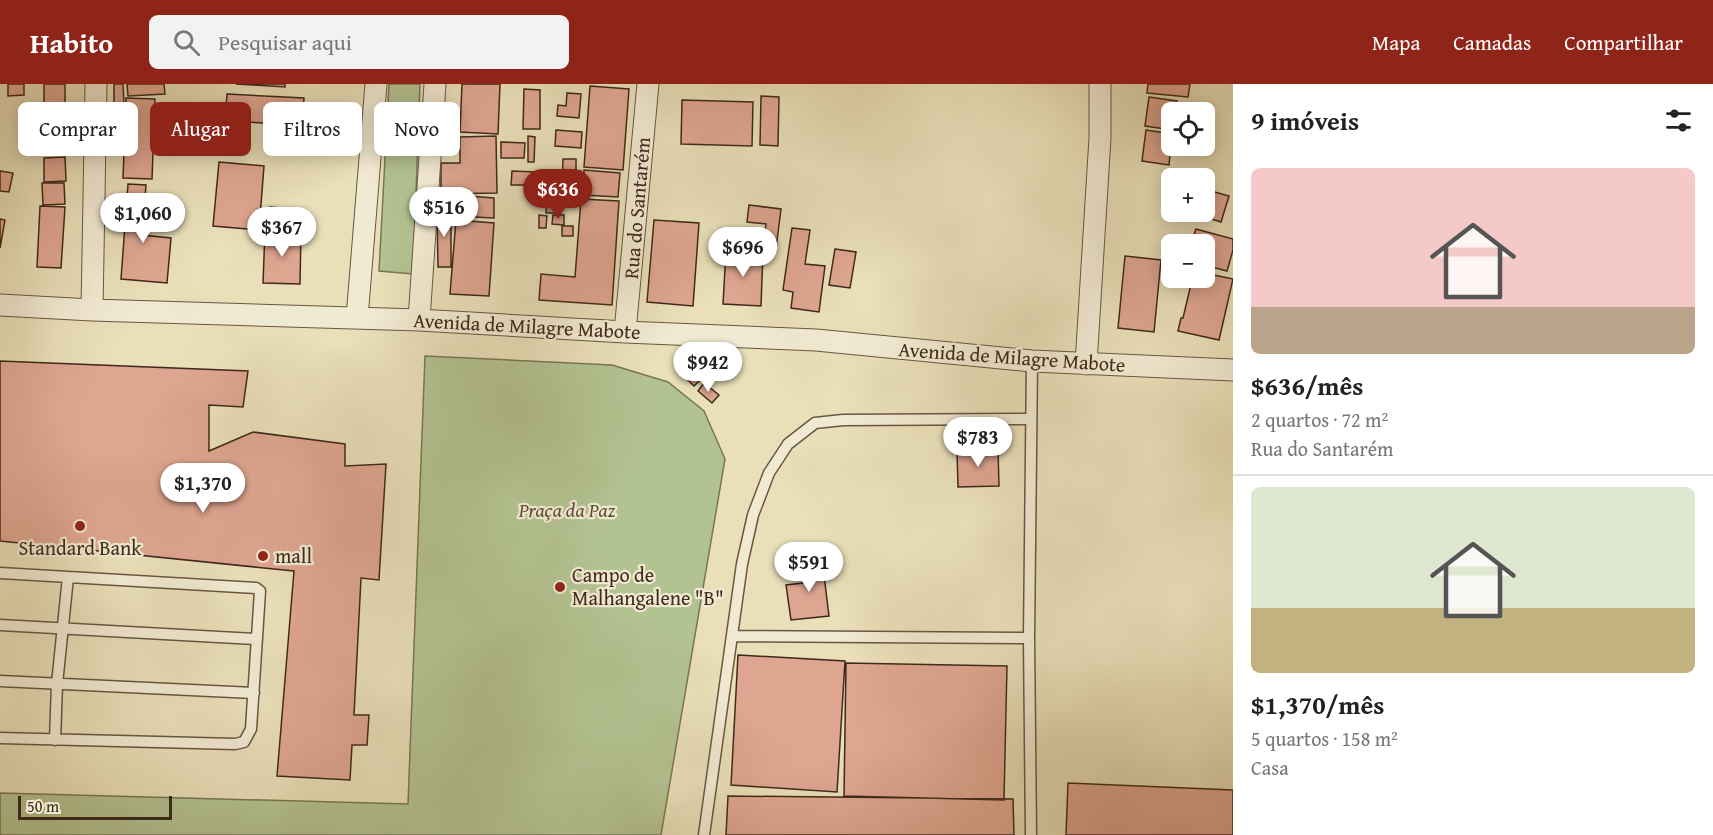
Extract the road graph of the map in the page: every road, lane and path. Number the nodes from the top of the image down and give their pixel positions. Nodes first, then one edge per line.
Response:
1 (96, 84) edge
2 (376, 84) edge
3 (435, 84) edge
4 (648, 84) edge
5 (1100, 84) edge
6 (0, 305) edge
7 (92, 310) junction
8 (357, 318) junction
9 (419, 320) junction
10 (625, 332) junction
11 (1032, 361) junction
12 (1086, 364) junction
13 (1233, 370) edge
14 (1031, 419) junction
15 (0, 573) edge
16 (68, 577) junction
17 (0, 625) edge
18 (64, 628) junction
19 (733, 636) junction
20 (1029, 638) junction
21 (255, 639) junction
22 (0, 681) edge
23 (57, 684) junction
24 (254, 693) junction
25 (0, 738) edge
26 (55, 740) junction
27 (704, 835) edge
28 (1031, 835) edge

1 - 7 street
2 - 8 street
3 - 9 street
4 - 10 street, Rua do Santarém
5 - 12 street
6 - 7 street, Avenida de Milagre Mabote
7 - 8 street, Avenida de Milagre Mabote
8 - 9 street, Avenida de Milagre Mabote
9 - 10 street, Avenida de Milagre Mabote
10 - 11 street, Avenida de Milagre Mabote
11 - 12 street, Avenida de Milagre Mabote
11 - 14 lane
12 - 13 street, Avenida de Milagre Mabote
14 - 19 lane
14 - 20 lane
15 - 16 lane
16 - 18 lane
16 - 21 lane
17 - 18 lane
18 - 21 lane
18 - 23 lane
19 - 20 lane
19 - 27 lane
20 - 28 lane
21 - 24 lane
22 - 23 lane
23 - 24 lane
23 - 26 lane
24 - 26 lane
25 - 26 lane

